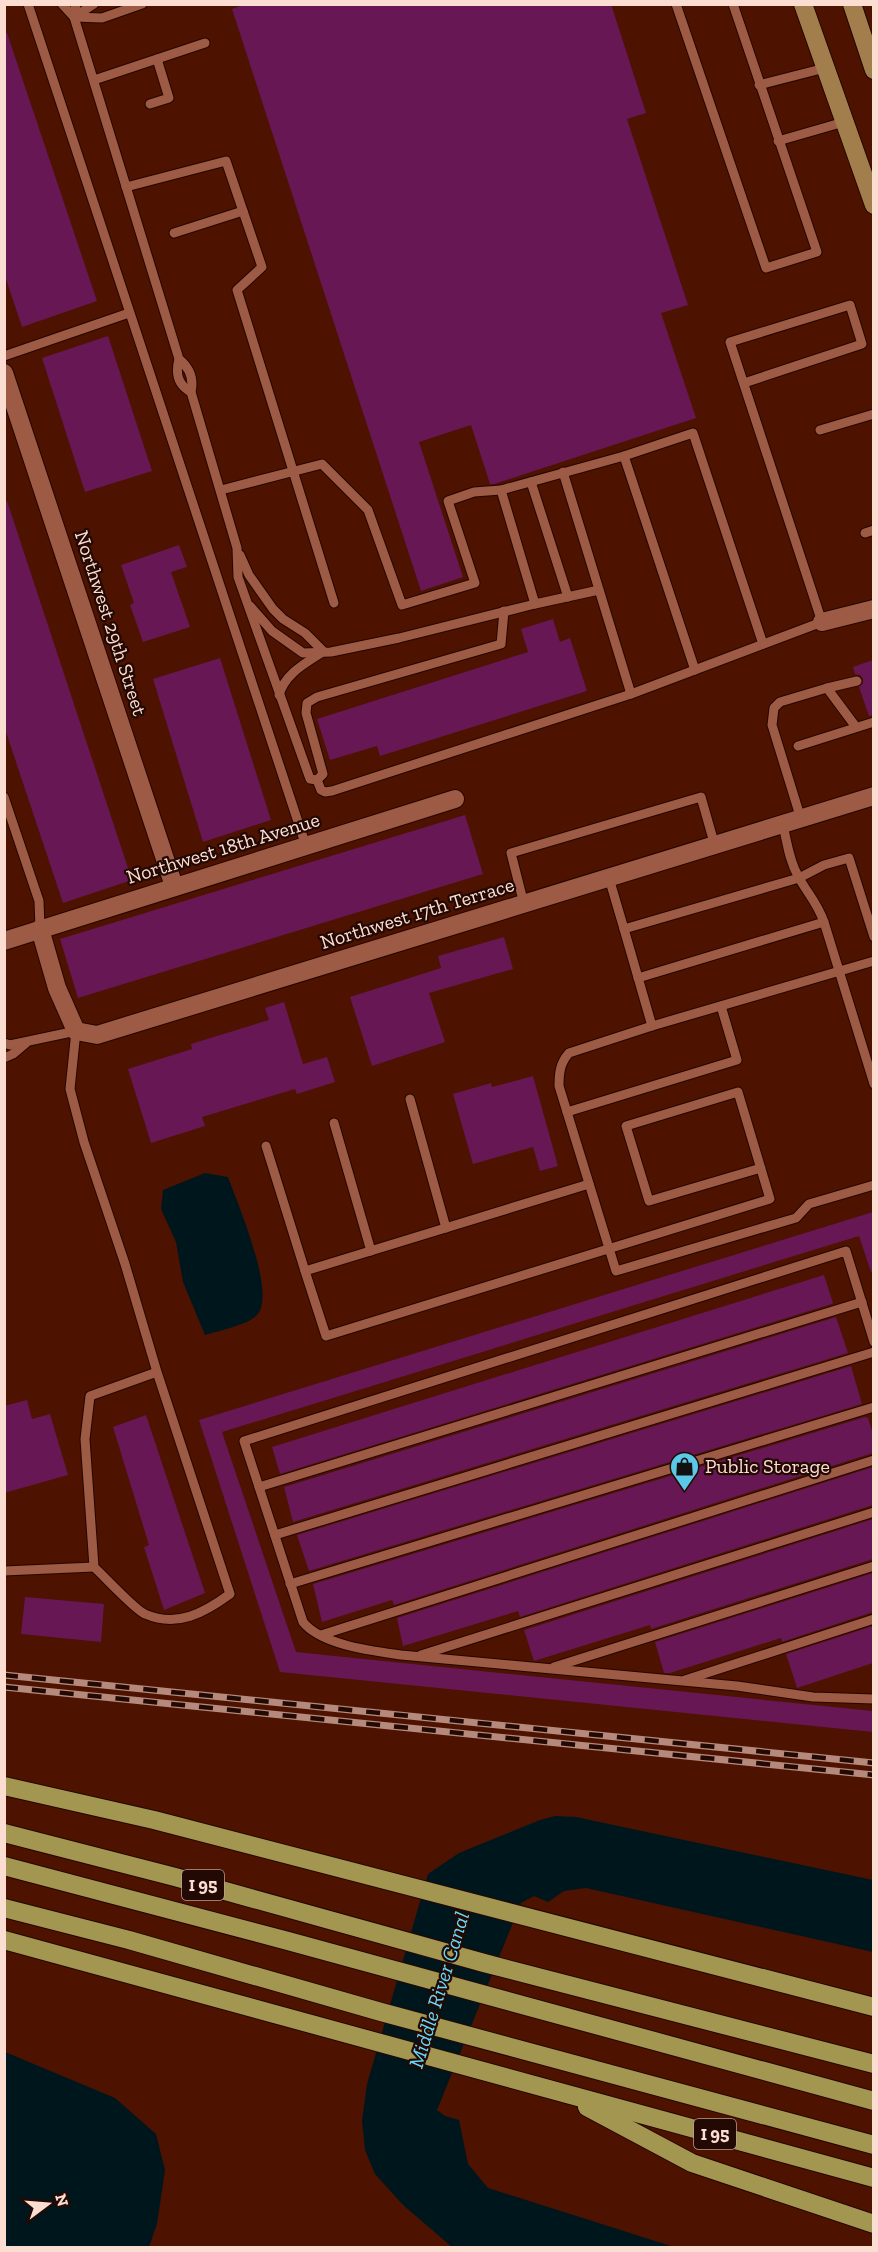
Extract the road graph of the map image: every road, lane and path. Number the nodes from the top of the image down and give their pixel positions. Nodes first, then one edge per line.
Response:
1 (28, 4) edge
2 (62, 4) edge
3 (76, 4) edge
4 (94, 4) edge
5 (142, 4) edge
6 (676, 4) edge
7 (733, 4) edge
8 (803, 4) edge
9 (852, 4) edge
10 (74, 17) junction
11 (205, 42) dead end
12 (870, 48) edge
13 (157, 59) junction
14 (825, 68) junction
15 (873, 70) edge
16 (94, 80) junction
17 (759, 85) junction
18 (150, 104) dead end
19 (844, 122) junction
20 (778, 141) junction
21 (126, 187) junction
22 (873, 205) edge
23 (243, 211) junction
24 (174, 233) dead end
25 (129, 313) junction
26 (4, 356) edge
27 (4, 373) edge
28 (744, 383) junction
29 (873, 414) edge
30 (820, 430) dead end
31 (624, 456) junction
32 (294, 472) junction
33 (563, 472) junction
34 (531, 482) junction
35 (220, 490) junction
36 (501, 490) junction
37 (237, 548) junction
38 (599, 590) junction
39 (568, 597) junction
40 (247, 602) junction
41 (334, 603) dead end
42 (535, 604) junction
43 (873, 609) edge
44 (504, 611) junction
45 (822, 622) junction
46 (763, 644) junction
47 (323, 651) junction
48 (695, 670) junction
49 (857, 681) dead end
50 (827, 688) junction
51 (631, 694) junction
52 (279, 695) junction
53 (873, 722) edge
54 (856, 727) junction
55 (798, 746) dead end
56 (317, 780) junction
57 (873, 796) edge
58 (4, 797) edge
59 (455, 799) dead end
60 (801, 819) junction
61 (783, 825) junction
62 (306, 846) junction
63 (715, 846) junction
64 (609, 878) junction
65 (799, 878) junction
66 (174, 886) junction
67 (524, 904) junction
68 (871, 918) edge
69 (824, 922) junction
70 (624, 928) junction
71 (40, 929) junction
72 (873, 938) edge
73 (4, 941) edge
74 (873, 961) edge
75 (839, 971) junction
76 (638, 978) junction
77 (722, 1006) junction
78 (652, 1026) junction
79 (76, 1031) junction
80 (28, 1041) junction
81 (4, 1043) edge
82 (4, 1058) edge
83 (873, 1084) edge
84 (410, 1099) dead end
85 (567, 1112) junction
86 (334, 1123) dead end
87 (266, 1146) dead end
88 (761, 1167) junction
89 (589, 1184) junction
90 (873, 1185) edge
91 (446, 1228) junction
92 (609, 1248) junction
93 (371, 1251) junction
94 (305, 1271) junction
95 (862, 1302) junction
96 (873, 1342) edge
97 (873, 1352) edge
98 (158, 1372) junction
99 (873, 1407) edge
100 (873, 1460) edge
101 (259, 1487) junction
102 (873, 1512) edge
103 (275, 1535) junction
104 (873, 1566) edge
105 (94, 1567) junction
106 (4, 1572) edge
107 (290, 1584) junction
108 (873, 1619) edge
109 (321, 1635) junction
110 (416, 1656) junction
111 (549, 1668) junction
112 (680, 1682) junction
113 (873, 1699) edge
114 (4, 1786) edge
115 (4, 1833) edge
116 (4, 1866) edge
117 (4, 1908) edge
118 (4, 1940) edge
119 (873, 2007) edge
120 (826, 2052) junction
121 (873, 2057) edge
122 (873, 2064) edge
123 (556, 2091) junction
124 (873, 2101) edge
125 (873, 2145) edge
126 (873, 2178) edge
127 (873, 2224) edge

1 - 25 lane
2 - 10 lane
3 - 10 lane
4 - 10 lane
5 - 10 lane
6 - 20 lane
7 - 17 lane
8 - 14 main road
9 - 12 main road
10 - 16 lane
11 - 13 lane
12 - 15 main road
13 - 16 lane
13 - 18 lane
14 - 17 lane
14 - 19 main road
16 - 21 lane
17 - 20 lane
19 - 20 lane
19 - 22 main road
21 - 23 lane
21 - 35 lane
23 - 24 lane
23 - 32 lane
25 - 26 lane
25 - 62 lane
27 - 66 street, Northwest 29th Street
28 - 28 lane
28 - 45 lane
29 - 30 lane
31 - 33 lane
31 - 46 lane
31 - 48 lane
32 - 35 lane
32 - 36 lane
32 - 41 lane
33 - 34 lane
33 - 38 lane
34 - 36 lane
34 - 39 lane
35 - 37 lane
36 - 42 lane
37 - 40 lane
37 - 47 lane
38 - 39 lane
38 - 51 lane
39 - 42 lane
40 - 47 lane
40 - 52 lane
42 - 44 lane
43 - 45 street
44 - 47 lane
44 - 56 lane
45 - 46 lane
46 - 48 lane
47 - 52 lane
48 - 51 lane
49 - 50 lane
50 - 54 lane
50 - 60 lane
51 - 56 lane
52 - 56 lane
53 - 54 lane
54 - 55 lane
57 - 60 street, Northwest 17th Terrace
58 - 71 lane
59 - 62 street, Northwest 18th Avenue
60 - 61 street, Northwest 17th Terrace
61 - 63 street, Northwest 17th Terrace
61 - 65 lane
62 - 66 street, Northwest 18th Avenue
63 - 64 street, Northwest 17th Terrace
63 - 67 lane
64 - 67 street, Northwest 17th Terrace
64 - 70 lane
65 - 68 lane
65 - 69 lane
65 - 70 lane
66 - 71 street, Northwest 18th Avenue
67 - 79 street, Northwest 17th Terrace
68 - 72 lane
69 - 75 lane
69 - 76 lane
70 - 76 lane
71 - 73 street, Northwest 18th Avenue
71 - 79 street
74 - 75 lane
75 - 77 lane
75 - 83 lane
76 - 78 lane
77 - 78 lane
77 - 85 lane
78 - 85 lane
79 - 80 lane
79 - 98 lane
80 - 81 lane
80 - 82 lane
84 - 91 lane
85 - 89 lane
86 - 93 lane
87 - 94 lane
88 - 88 lane
88 - 92 lane
89 - 91 lane
89 - 92 lane
90 - 92 lane
91 - 93 lane
92 - 94 lane
93 - 94 lane
95 - 96 lane
95 - 101 lane
95 - 101 lane
97 - 103 lane
98 - 105 lane
98 - 105 lane
99 - 107 lane
100 - 109 lane
101 - 103 lane
102 - 110 lane
103 - 107 lane
104 - 111 lane
105 - 106 lane
107 - 109 lane
108 - 112 lane
109 - 110 lane
110 - 111 lane
111 - 112 lane
112 - 113 lane
114 - 119 highway
115 - 120 highway, I 95
116 - 124 highway
117 - 125 highway
118 - 123 highway, I 95
120 - 121 highway
120 - 122 highway, I 95
123 - 126 highway, I 95
123 - 127 highway

